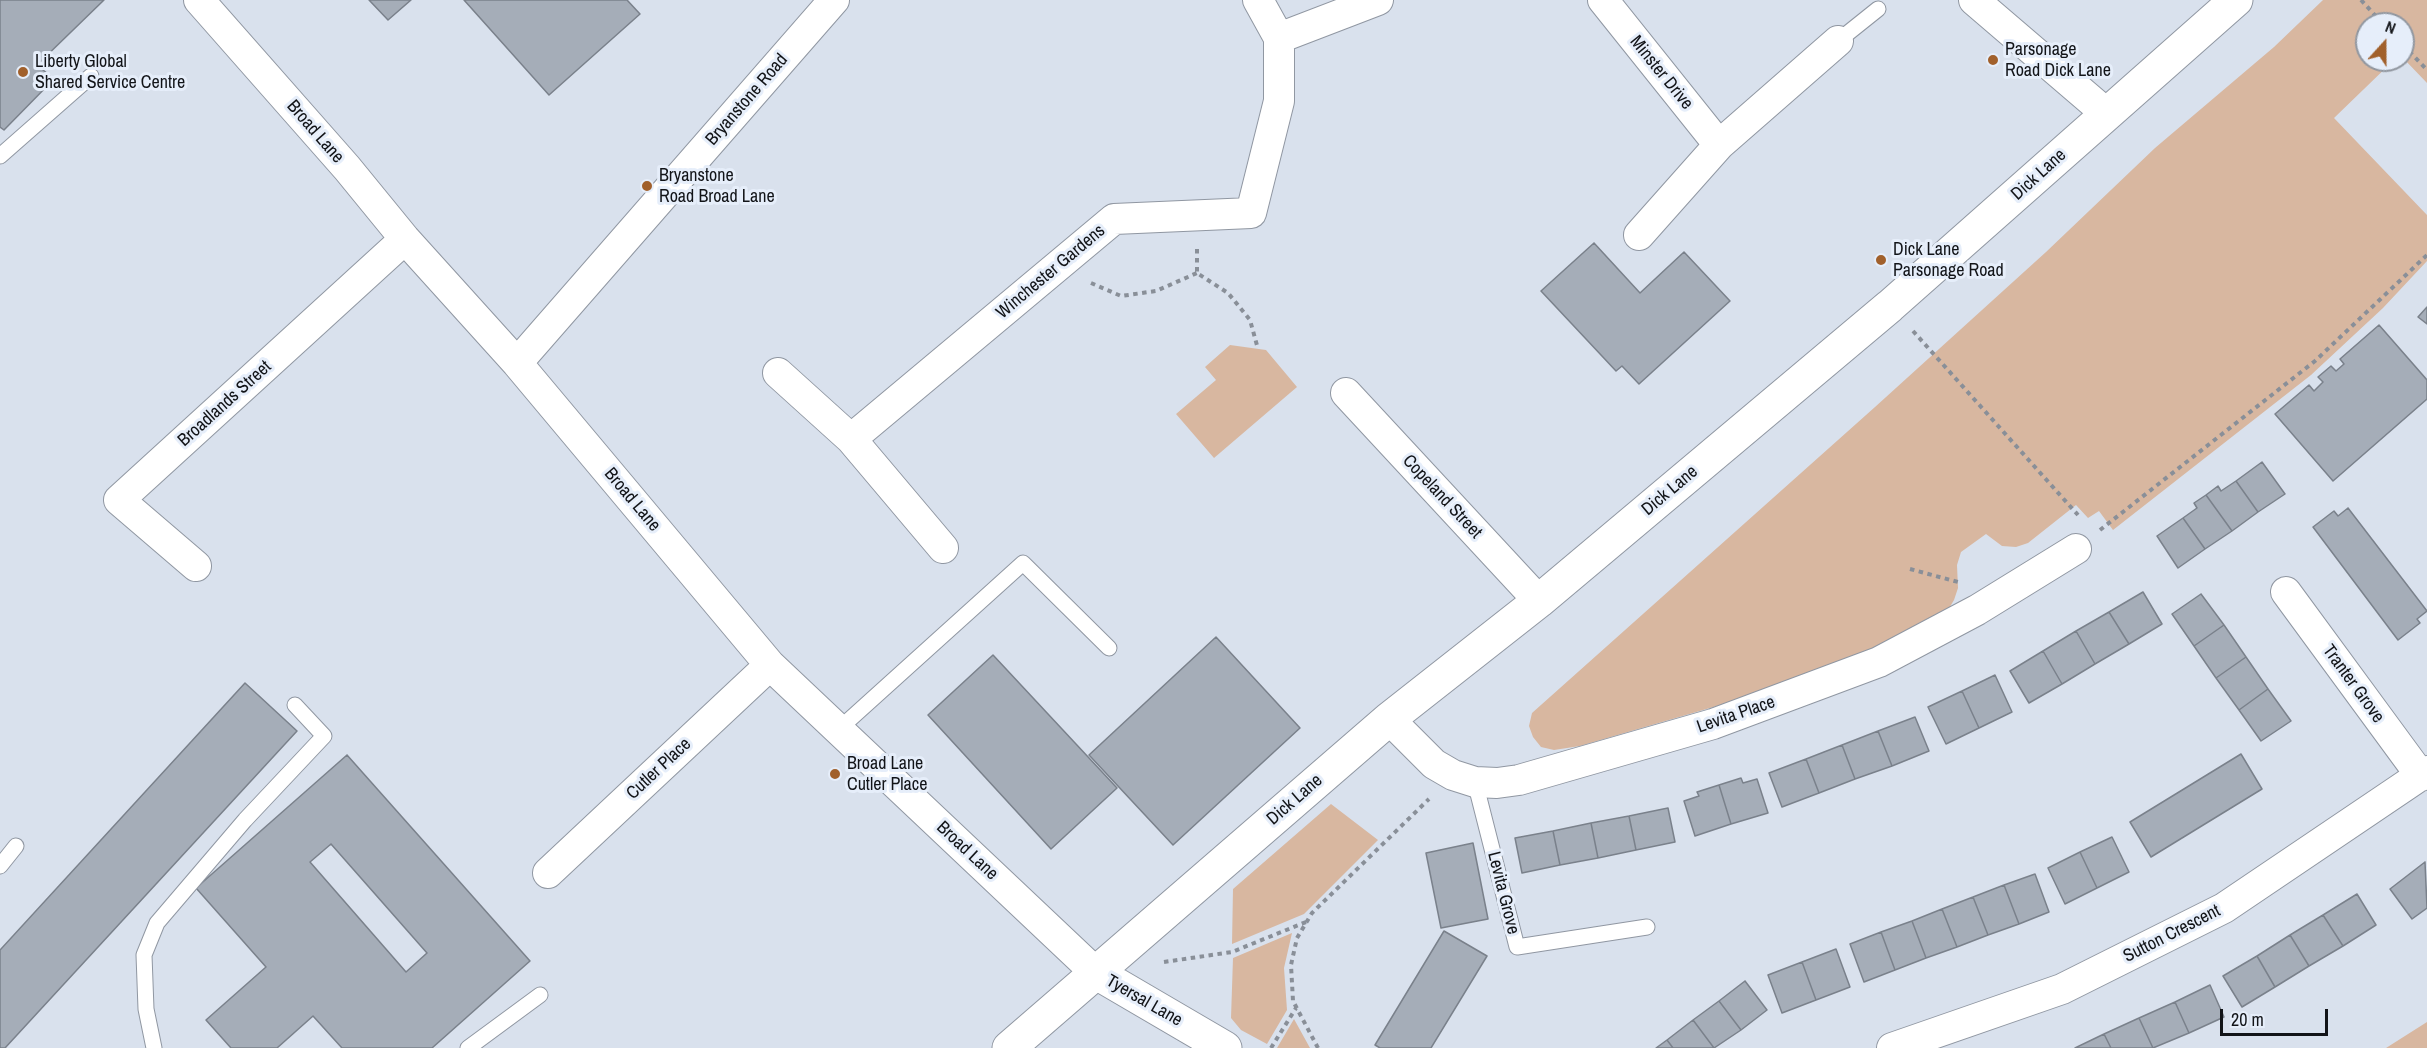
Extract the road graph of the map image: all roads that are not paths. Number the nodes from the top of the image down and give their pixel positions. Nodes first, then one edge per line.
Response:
1 (199, 0) edge
2 (834, 0) edge
3 (1258, 0) edge
4 (1378, 0) edge
5 (1603, 0) edge
6 (1974, 0) edge
7 (2236, 0) edge
8 (1878, 9) dead end
9 (1280, 38) junction
10 (1838, 41) joint
11 (91, 76) dead end
12 (2107, 114) junction
13 (1719, 145) junction
14 (0, 156) edge
15 (1639, 235) dead end
16 (405, 239) junction
17 (518, 363) junction
18 (778, 373) dead end
19 (1346, 393) dead end
20 (851, 439) junction
21 (2086, 541) road end
22 (943, 548) dead end
23 (196, 566) dead end
24 (2286, 592) dead end
25 (1539, 601) junction
26 (1109, 648) dead end
27 (770, 665) junction
28 (295, 705) dead end
29 (1389, 719) junction
30 (838, 730) junction
31 (2424, 774) edge
32 (1464, 779) junction
33 (16, 846) dead end
34 (0, 866) edge
35 (548, 873) dead end
36 (1647, 927) dead end
37 (1095, 972) junction
38 (540, 995) dead end
39 (154, 1048) edge
40 (468, 1048) edge
41 (1010, 1048) edge
42 (1225, 1048) edge
43 (1892, 1048) edge

1 - 16 street, Broad Lane
2 - 17 street, Bryanstone Road
3 - 9 street
4 - 9 street
5 - 13 street, Minster Drive
6 - 12 street
7 - 12 street, Dick Lane
8 - 10 lane
9 - 20 street, Winchester Gardens
10 - 13 street
11 - 14 lane
12 - 25 street, Dick Lane
13 - 15 street
16 - 17 street, Broad Lane
16 - 23 street, Broadlands Street
17 - 27 street, Broad Lane
18 - 20 street
19 - 25 street, Copeland Street
20 - 22 street
21 - 32 street, Levita Place
24 - 31 street, Tranter Grove
25 - 29 street, Dick Lane
26 - 30 lane
27 - 30 street, Broad Lane
27 - 35 street, Cutler Place
28 - 39 lane
29 - 32 street
29 - 37 street, Dick Lane
30 - 37 street, Broad Lane
31 - 43 street, Sutton Crescent
32 - 36 lane, Levita Grove
33 - 34 lane
37 - 41 street, Dick Lane
37 - 42 street, Tyersal Lane
38 - 40 lane

